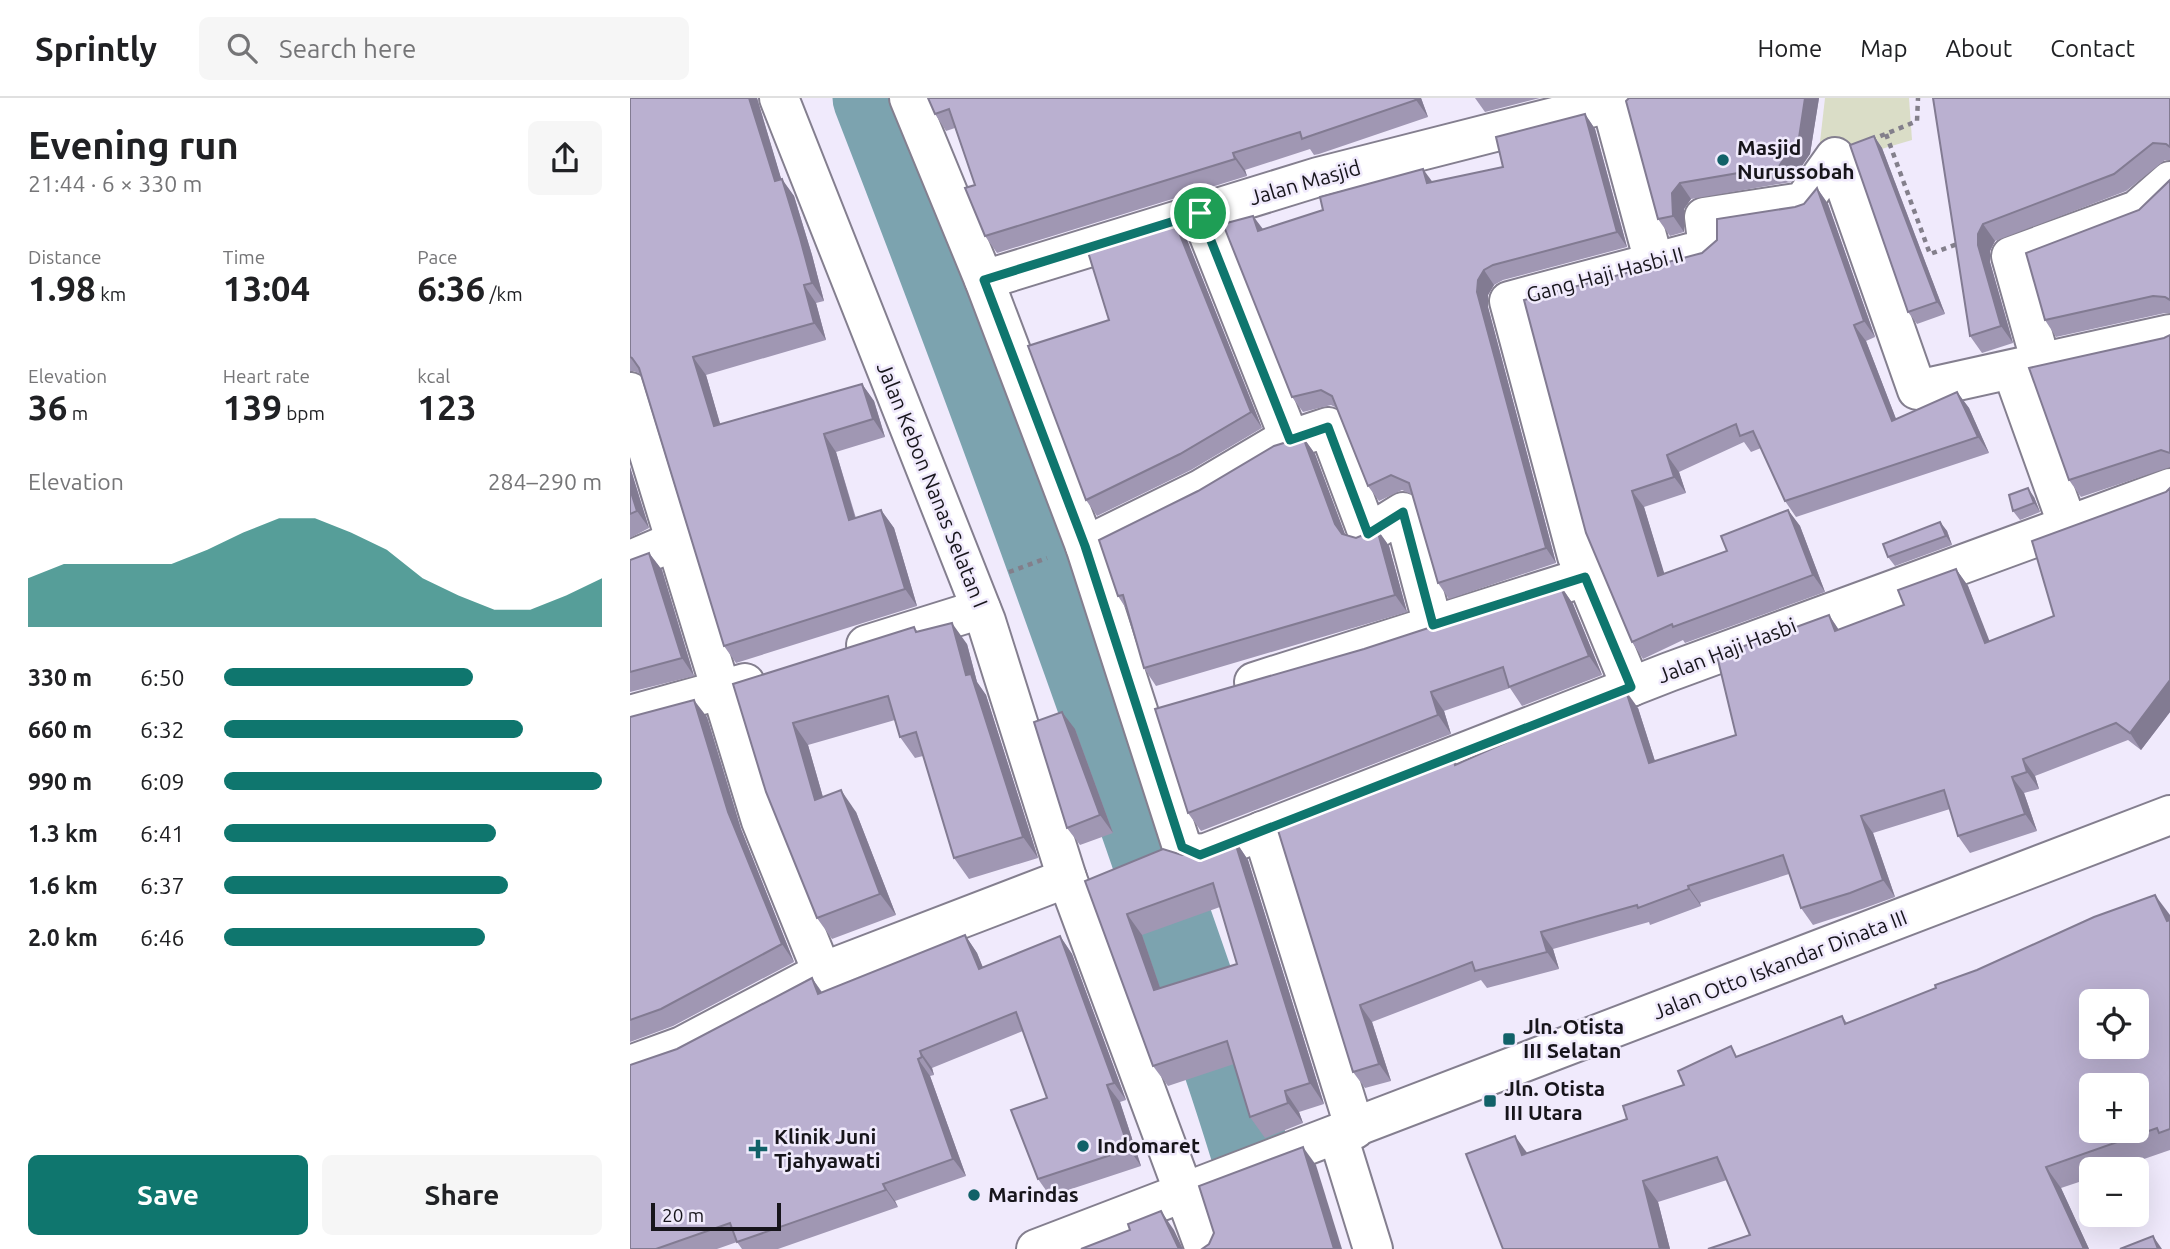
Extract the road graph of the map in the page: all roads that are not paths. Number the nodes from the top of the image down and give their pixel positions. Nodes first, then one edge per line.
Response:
1 (779, 98) edge
2 (909, 98) edge
3 (1620, 100) edge
4 (2170, 181) edge
5 (1200, 213) junction
6 (1654, 262) junction
7 (984, 280) junction
8 (2170, 334) edge
9 (2026, 367) junction
10 (630, 392) edge
11 (1290, 440) junction
12 (2170, 488) edge
13 (2068, 526) junction
14 (675, 541) junction
15 (1068, 551) junction
16 (630, 560) edge
17 (1585, 577) junction
18 (981, 609) junction
19 (1433, 625) junction
20 (838, 654) edge
21 (773, 674) edge
22 (1631, 687) junction
23 (721, 691) junction
24 (1215, 692) edge
25 (1178, 703) edge
26 (1140, 713) junction
27 (630, 715) edge
28 (2170, 815) edge
29 (1262, 831) junction
30 (1067, 878) junction
31 (822, 972) junction
32 (630, 1065) edge
33 (1347, 1133) junction
34 (1185, 1192) junction
35 (1036, 1249) edge
36 (1205, 1249) edge
37 (1373, 1249) edge

1 - 18 street, Jalan Kebon Nanas Selatan I
2 - 7 street, Jalan Haji Hasbi
3 - 5 street, Jalan Masjid
3 - 6 street
4 - 9 street
5 - 7 street, Jalan Masjid
5 - 11 street
6 - 9 street, Gang Haji Hasbi II
6 - 17 street, Gang Haji Hasbi II
7 - 15 street, Jalan Haji Hasbi
8 - 9 street
9 - 13 street
10 - 14 street
11 - 15 street
11 - 19 street
12 - 13 street, Jalan Haji Hasbi
13 - 22 street, Jalan Haji Hasbi
14 - 16 street
14 - 23 street
15 - 26 street, Jalan Haji Hasbi
17 - 19 street
17 - 22 street, Gang Haji Hasbi II
18 - 20 street
18 - 30 street, Jalan Kebon Nanas Selatan I
19 - 24 street
21 - 23 street
22 - 29 street, Jalan Haji Hasbi
23 - 27 street
23 - 31 street
25 - 26 street
26 - 29 street, Jalan Haji Hasbi
28 - 33 street, Jalan Otto Iskandar Dinata III
29 - 33 street
30 - 31 street
30 - 34 street, Jalan Kebon Nanas Selatan I
31 - 32 street
33 - 34 street, Jalan Otto Iskandar Dinata III
33 - 37 street
34 - 35 street, Jalan Otto Iskandar Dinata III
34 - 36 street, Jalan Kebon Nanas Selatan I

